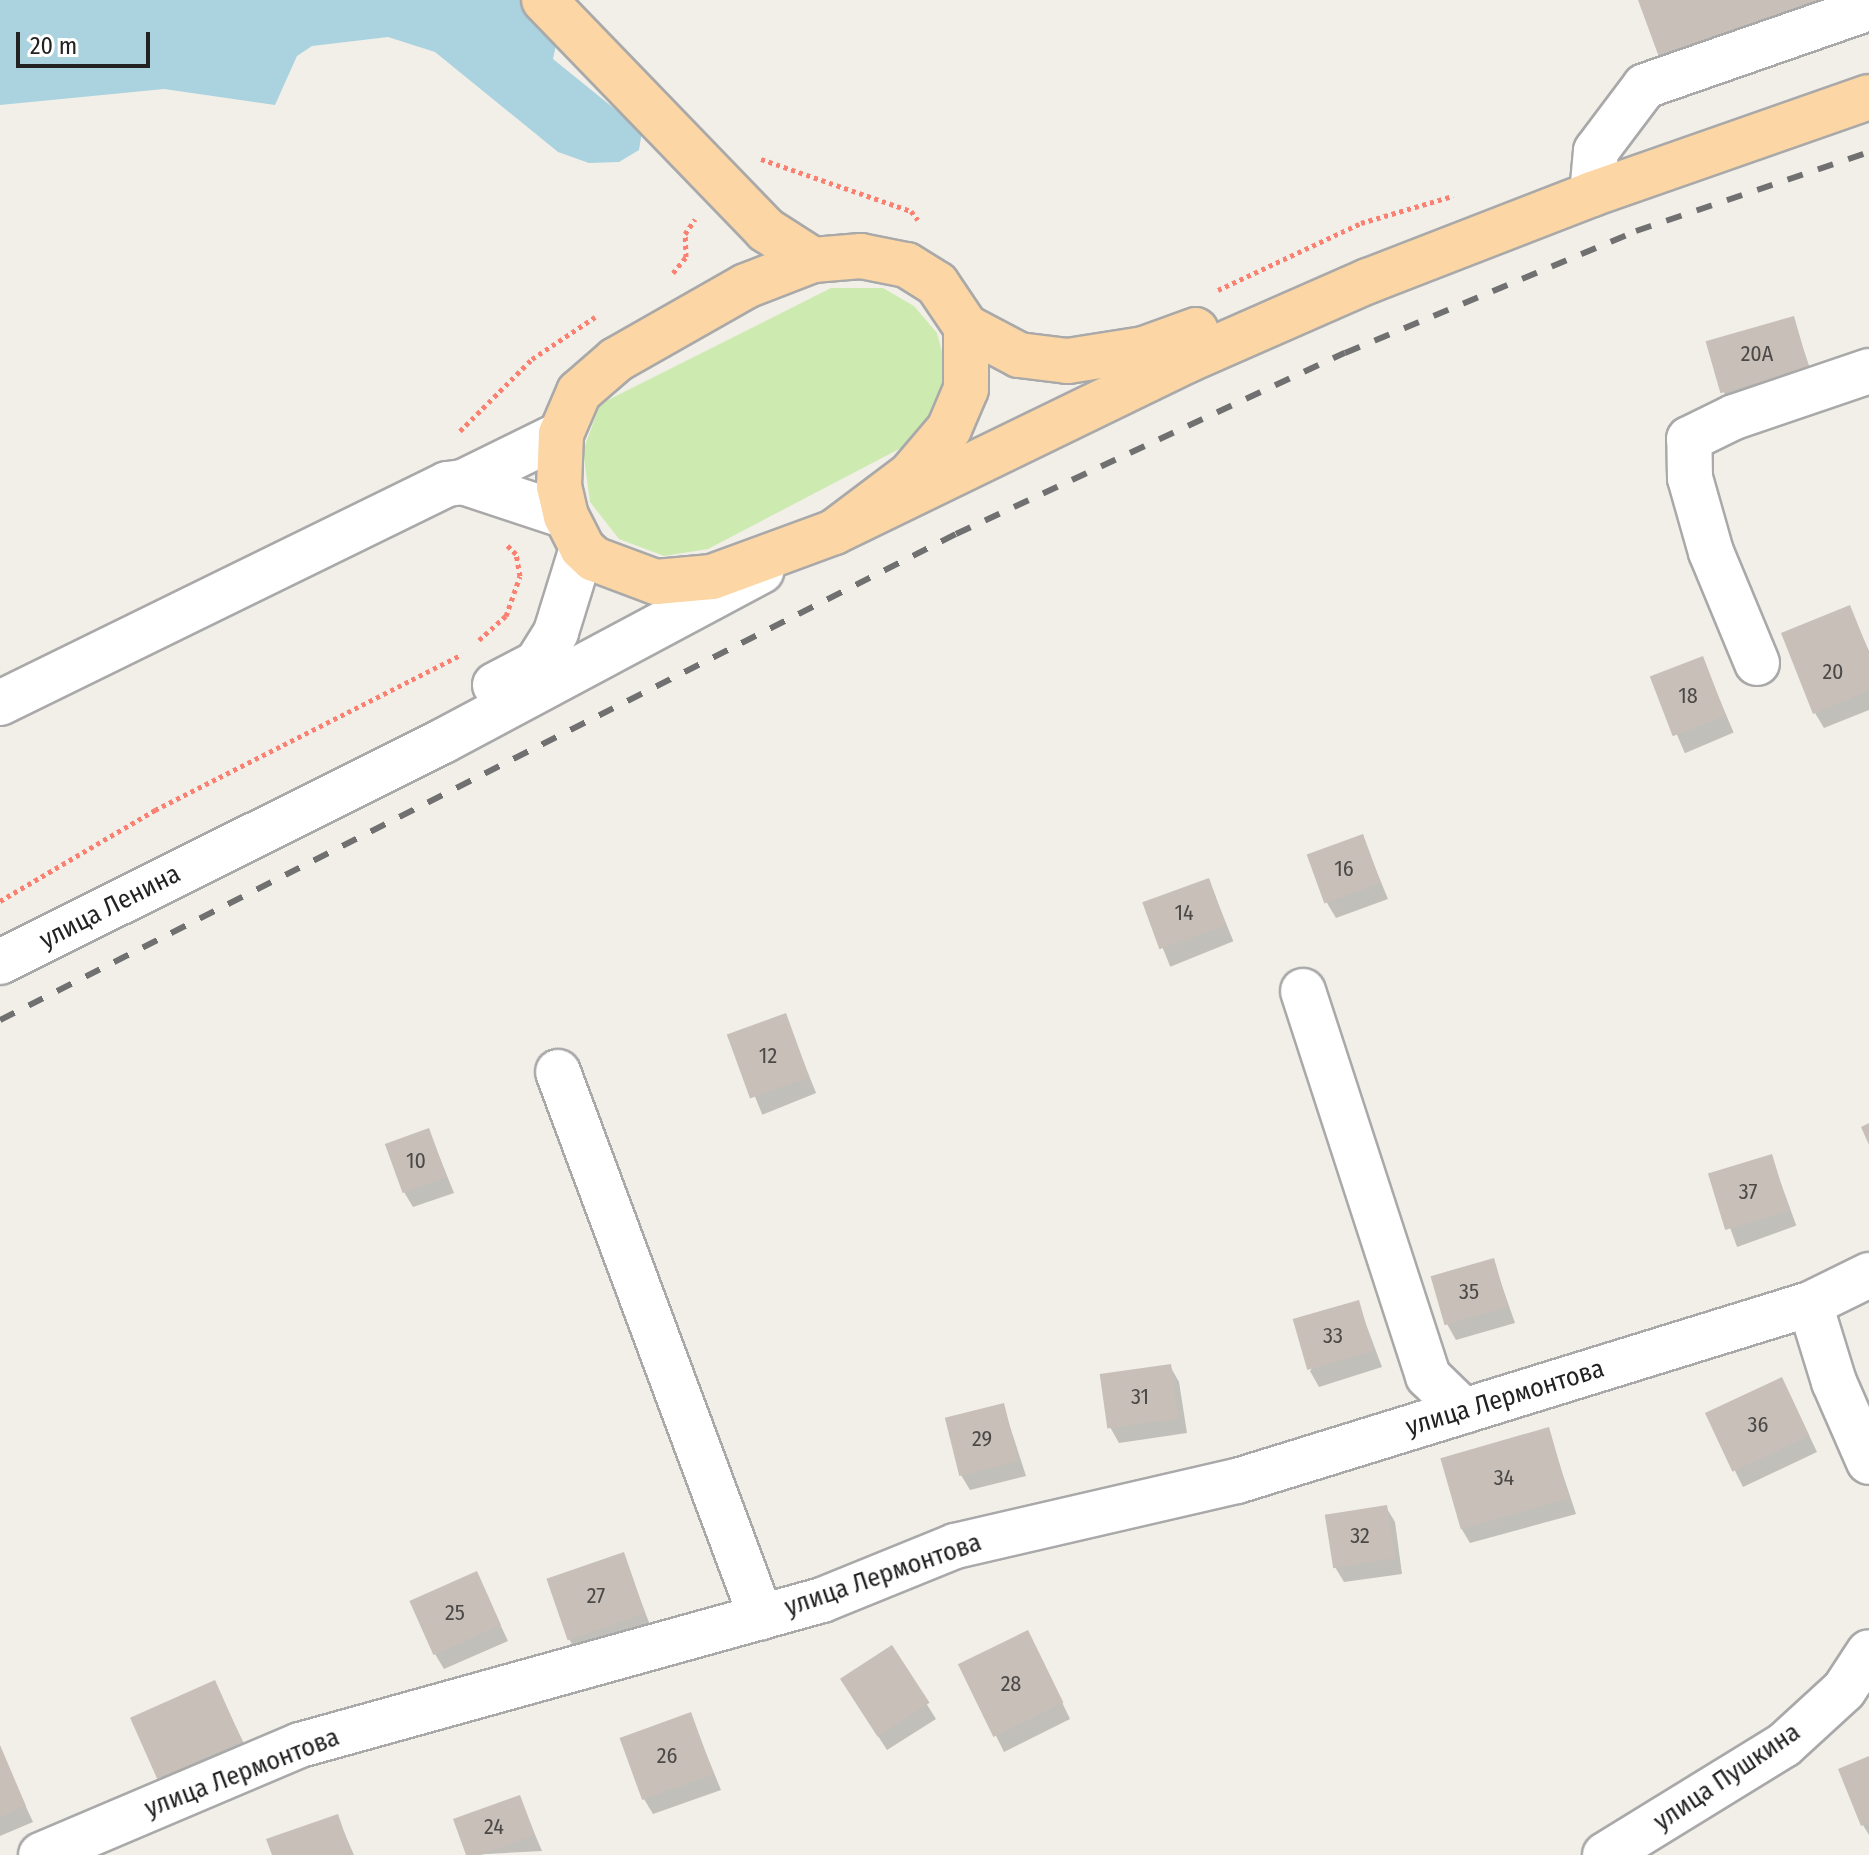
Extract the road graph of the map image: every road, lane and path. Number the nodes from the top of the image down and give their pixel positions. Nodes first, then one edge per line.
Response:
1 (544, 0) edge
2 (1869, 8) edge
3 (1869, 97) edge
4 (1592, 194) junction
5 (766, 230) junction
6 (813, 260) junction
7 (1368, 281) junction
8 (746, 286) junction
9 (966, 327) junction
10 (1869, 371) edge
11 (561, 434) junction
12 (463, 482) junction
13 (574, 532) junction
14 (834, 532) junction
15 (496, 534) dead end
16 (476, 643) dead end
17 (466, 651) dead end
18 (1757, 663) dead end
19 (0, 703) edge
20 (220, 851) junction
21 (0, 901) edge
22 (0, 962) edge
23 (1303, 991) dead end
24 (558, 1072) dead end
25 (1869, 1275) edge
26 (1810, 1304) junction
27 (1464, 1411) junction
28 (1869, 1462) edge
29 (761, 1617) junction
30 (1869, 1652) edge
31 (41, 1855) edge
32 (1605, 1855) edge

1 - 5 main road
2 - 4 street
3 - 4 main road
4 - 7 main road
5 - 6 main road
5 - 8 main road
6 - 8 main road
6 - 9 main road
7 - 9 main road
7 - 14 main road
8 - 11 main road
9 - 14 main road
10 - 18 street
11 - 12 street
11 - 13 main road
12 - 13 street
12 - 19 street
13 - 14 main road
13 - 20 street
14 - 20 street
15 - 16 path
17 - 21 path
20 - 22 street, улица Ленина
23 - 27 street
24 - 29 street
25 - 26 street, улица Лермонтова
26 - 27 street, улица Лермонтова
26 - 28 street
27 - 29 street, улица Лермонтова
29 - 31 street, улица Лермонтова
30 - 32 street, улица Пушкина

